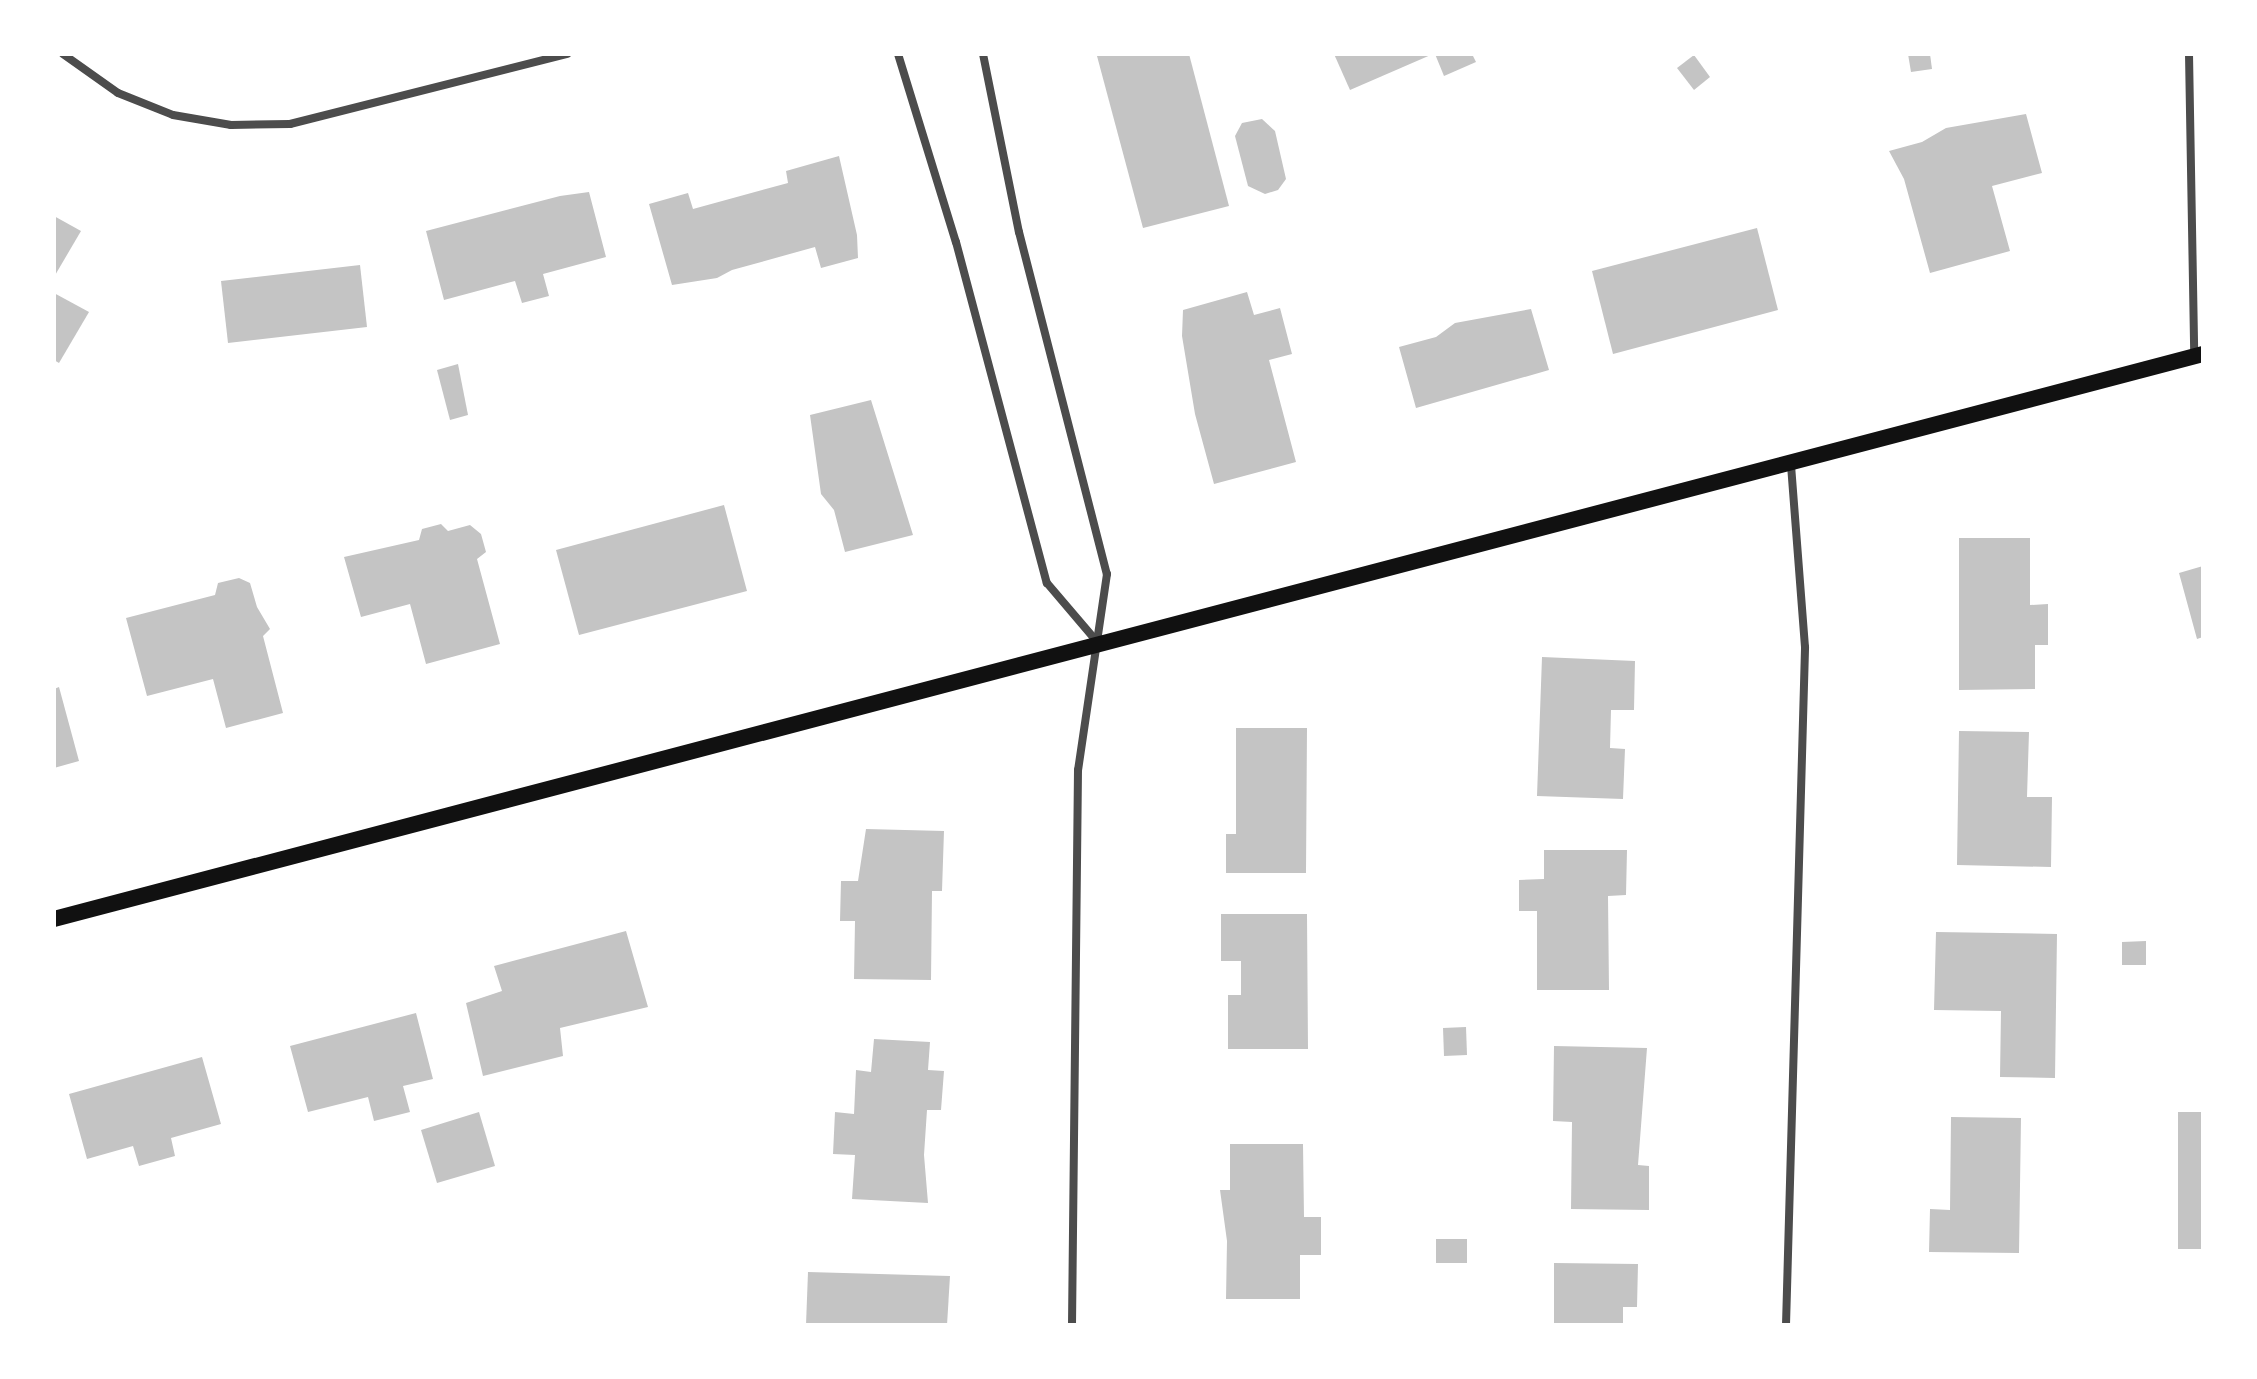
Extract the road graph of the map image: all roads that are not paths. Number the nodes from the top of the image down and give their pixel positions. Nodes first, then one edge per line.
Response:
1 (63, 54) edge
2 (567, 54) edge
3 (898, 54) edge
4 (983, 54) edge
5 (2189, 54) edge
6 (2198, 355) edge
7 (1791, 463) junction
8 (1099, 645) junction
9 (54, 919) edge
10 (1072, 1325) edge
11 (1786, 1325) edge

1 - 2 street
3 - 8 street
4 - 8 street
5 - 6 street
6 - 7 main road
7 - 8 main road
7 - 11 street
8 - 9 main road
8 - 10 street

